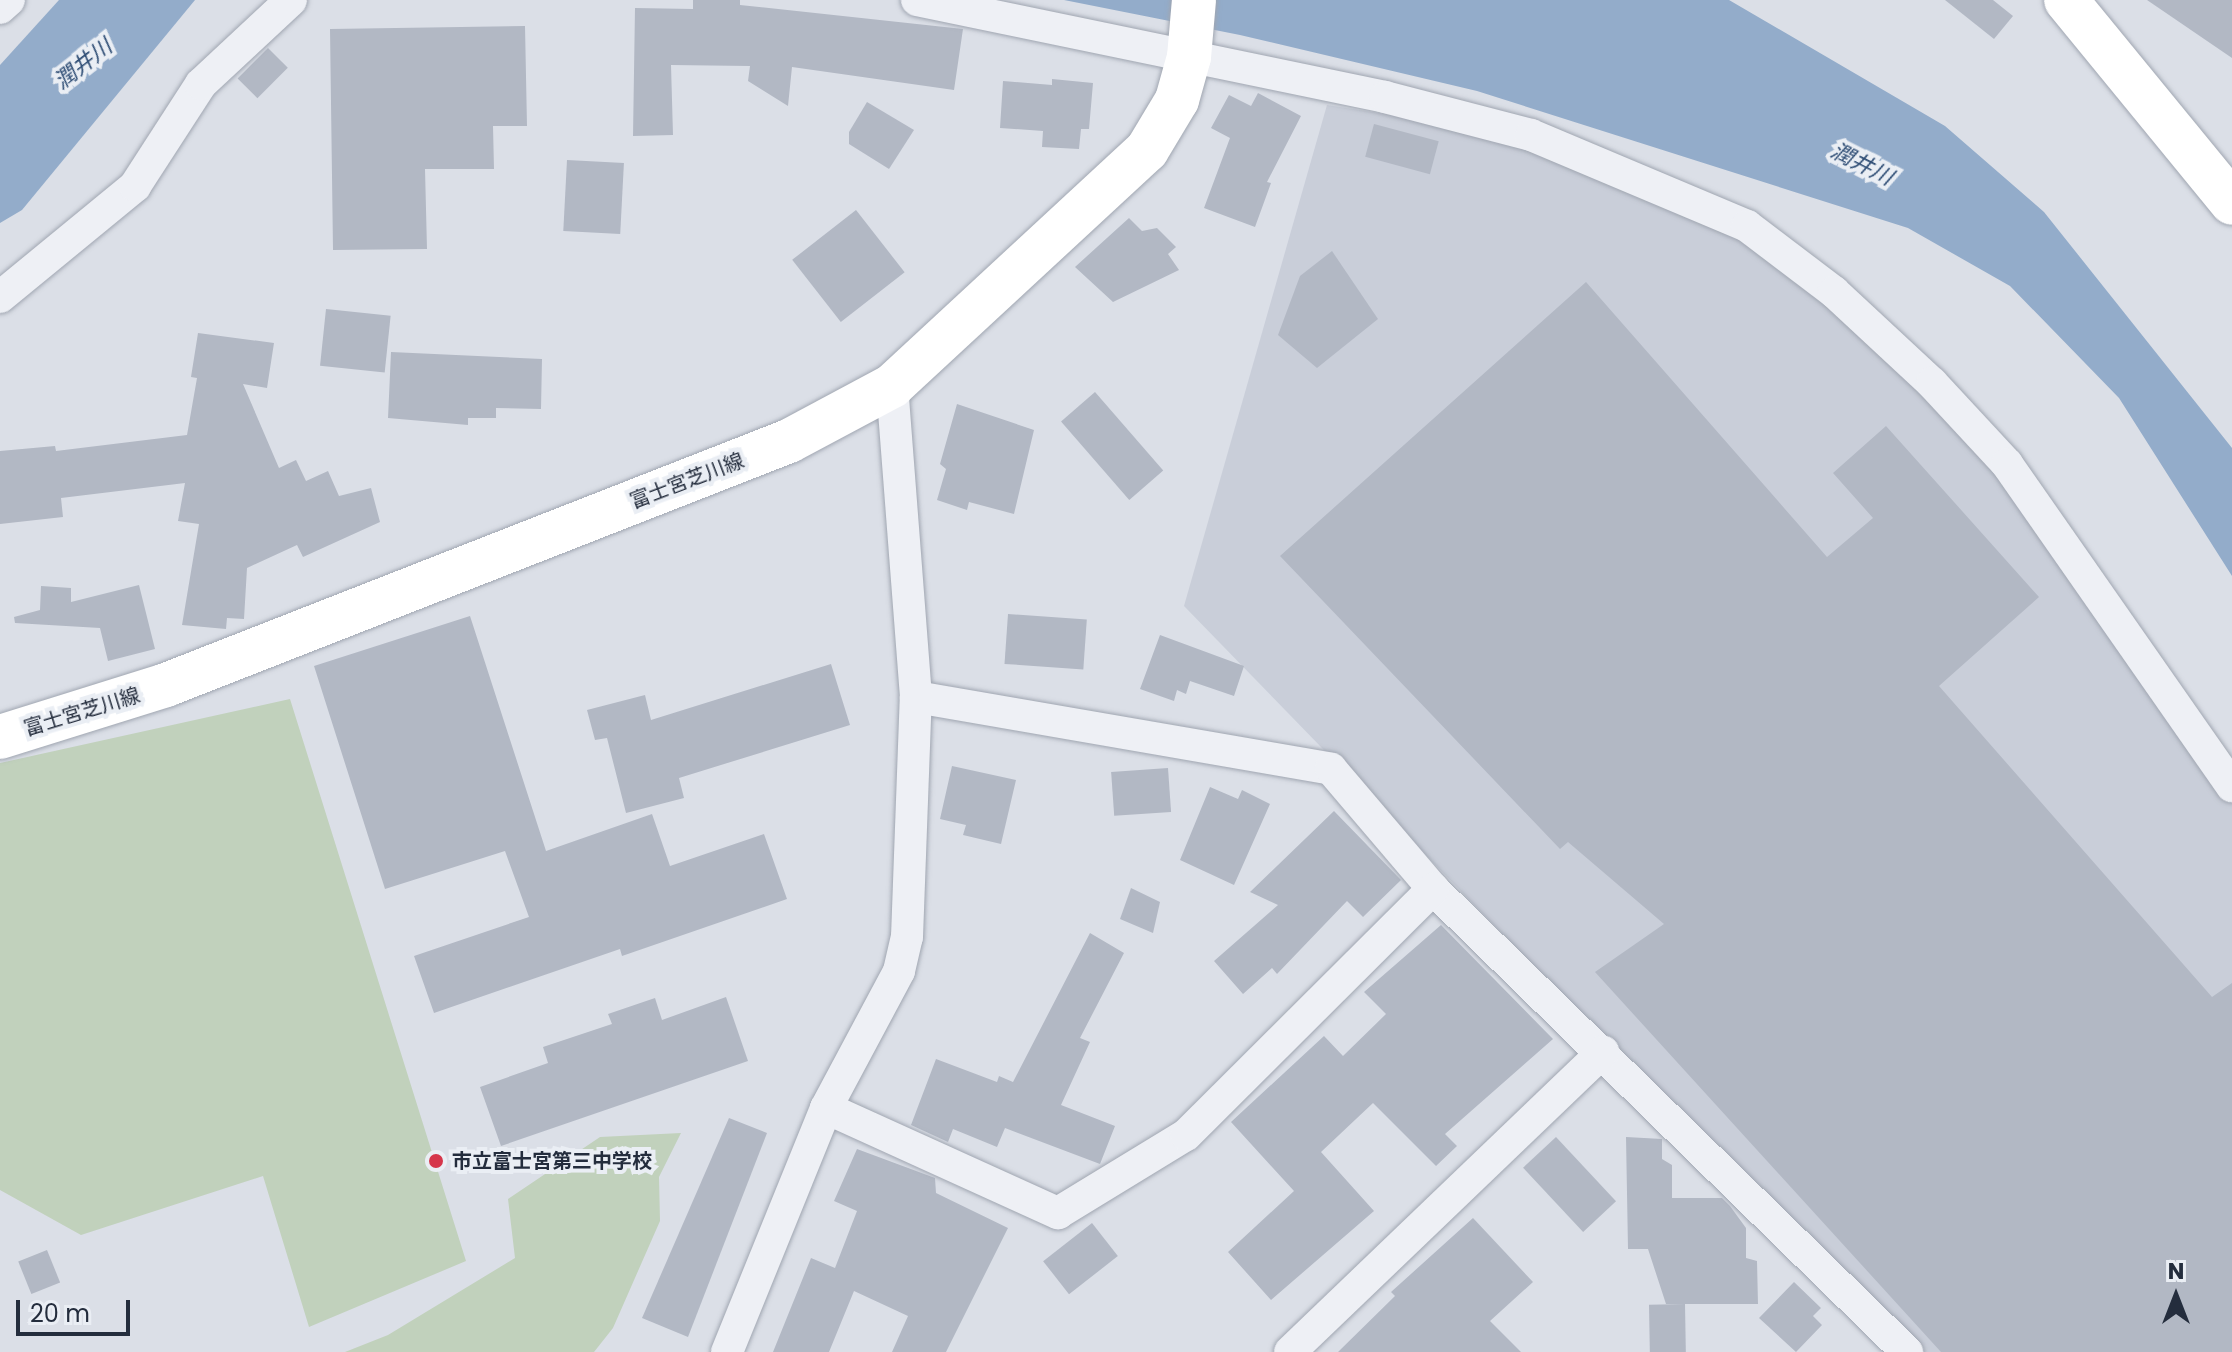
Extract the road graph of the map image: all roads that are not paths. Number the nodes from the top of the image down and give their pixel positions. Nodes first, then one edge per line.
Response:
1 (9, 0) edge
2 (291, 0) edge
3 (917, 0) edge
4 (1194, 0) edge
5 (2066, 0) edge
6 (0, 8) edge
7 (1190, 51) junction
8 (2232, 203) edge
9 (0, 297) edge
10 (892, 386) junction
11 (916, 697) junction
12 (0, 737) edge
13 (2232, 786) edge
14 (1433, 889) junction
15 (1603, 1052) junction
16 (826, 1108) junction
17 (727, 1352) edge
18 (1290, 1352) edge
19 (1907, 1352) edge

1 - 6 street
2 - 9 street
3 - 7 street
4 - 7 main road, 富士宮芝川線
5 - 8 main road
7 - 10 main road, 富士宮芝川線
7 - 13 street
10 - 11 street
10 - 12 main road, 富士宮芝川線
11 - 14 street
11 - 16 street
14 - 15 street
14 - 16 street
15 - 18 street
15 - 19 street
16 - 17 street

